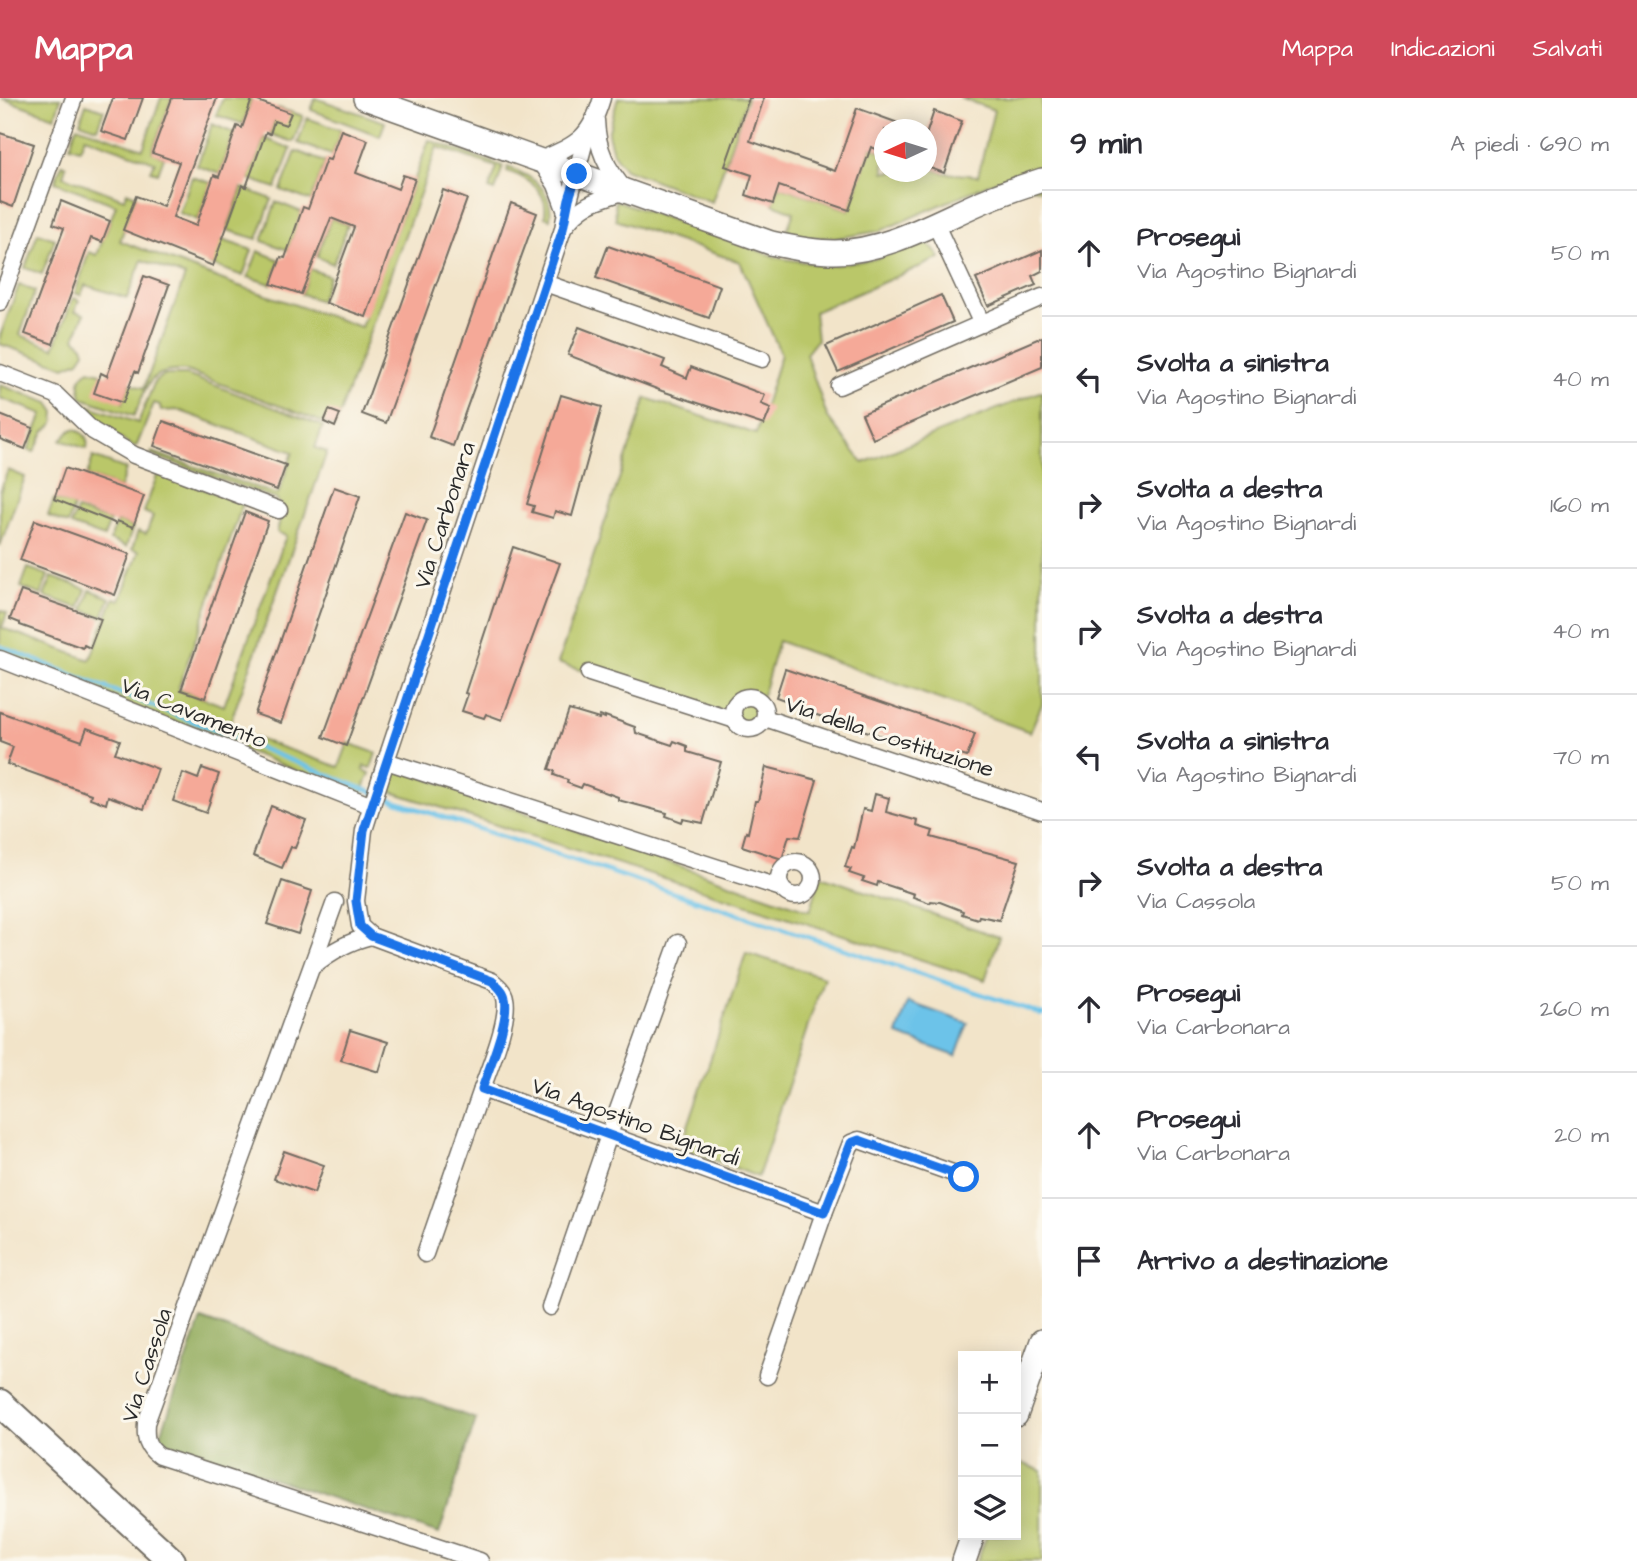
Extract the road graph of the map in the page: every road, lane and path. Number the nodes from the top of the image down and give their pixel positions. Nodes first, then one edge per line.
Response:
1 (74, 98) edge
2 (365, 98) edge
3 (602, 98) edge
4 (593, 130) junction
5 (540, 160) junction
6 (582, 176) junction
7 (1042, 180) edge
8 (626, 191) junction
9 (571, 211) junction
10 (935, 223) junction
11 (545, 283) junction
12 (1042, 297) edge
13 (0, 302) edge
14 (982, 324) junction
15 (762, 359) dead end
16 (0, 373) edge
17 (839, 386) dead end
18 (279, 510) dead end
19 (0, 659) edge
20 (589, 673) dead end
21 (765, 718) junction
22 (735, 720) junction
23 (387, 761) junction
24 (372, 806) junction
25 (1042, 810) edge
26 (781, 888) dead end
27 (335, 902) dead end
28 (371, 936) junction
29 (678, 943) dead end
30 (313, 966) junction
31 (482, 1089) junction
32 (609, 1135) junction
33 (964, 1177) dead end
34 (824, 1213) junction
35 (425, 1254) dead end
36 (550, 1307) dead end
37 (1042, 1341) edge
38 (767, 1376) dead end
39 (0, 1403) edge
40 (1016, 1414) edge
41 (971, 1540) edge
42 (172, 1561) edge
43 (480, 1561) edge
44 (964, 1561) edge

1 - 13 street
2 - 5 street
3 - 4 street
4 - 5 street
4 - 6 street
4 - 8 street
5 - 6 street
5 - 9 street
6 - 8 street
6 - 9 street
7 - 10 street
8 - 9 street
8 - 10 street
9 - 11 street, Via Carbonara
10 - 14 street
11 - 15 street
11 - 23 street, Via Carbonara
12 - 14 street
14 - 17 street
16 - 18 street
19 - 24 street, Via Cavamento
20 - 22 street, Via della Costituzione
21 - 22 street, Via della Costituzione
21 - 22 street, Via della Costituzione
21 - 25 street, Via della Costituzione
23 - 24 street, Via Carbonara
23 - 26 street
24 - 28 street
27 - 30 street, Via Cassola
28 - 30 street
28 - 31 street
29 - 32 street
30 - 43 street, Via Cassola
31 - 32 street, Via Agostino Bignardi
31 - 35 street
32 - 34 street, Via Agostino Bignardi
32 - 36 street
33 - 34 street
34 - 38 street
37 - 40 street
39 - 42 main road
41 - 44 street

